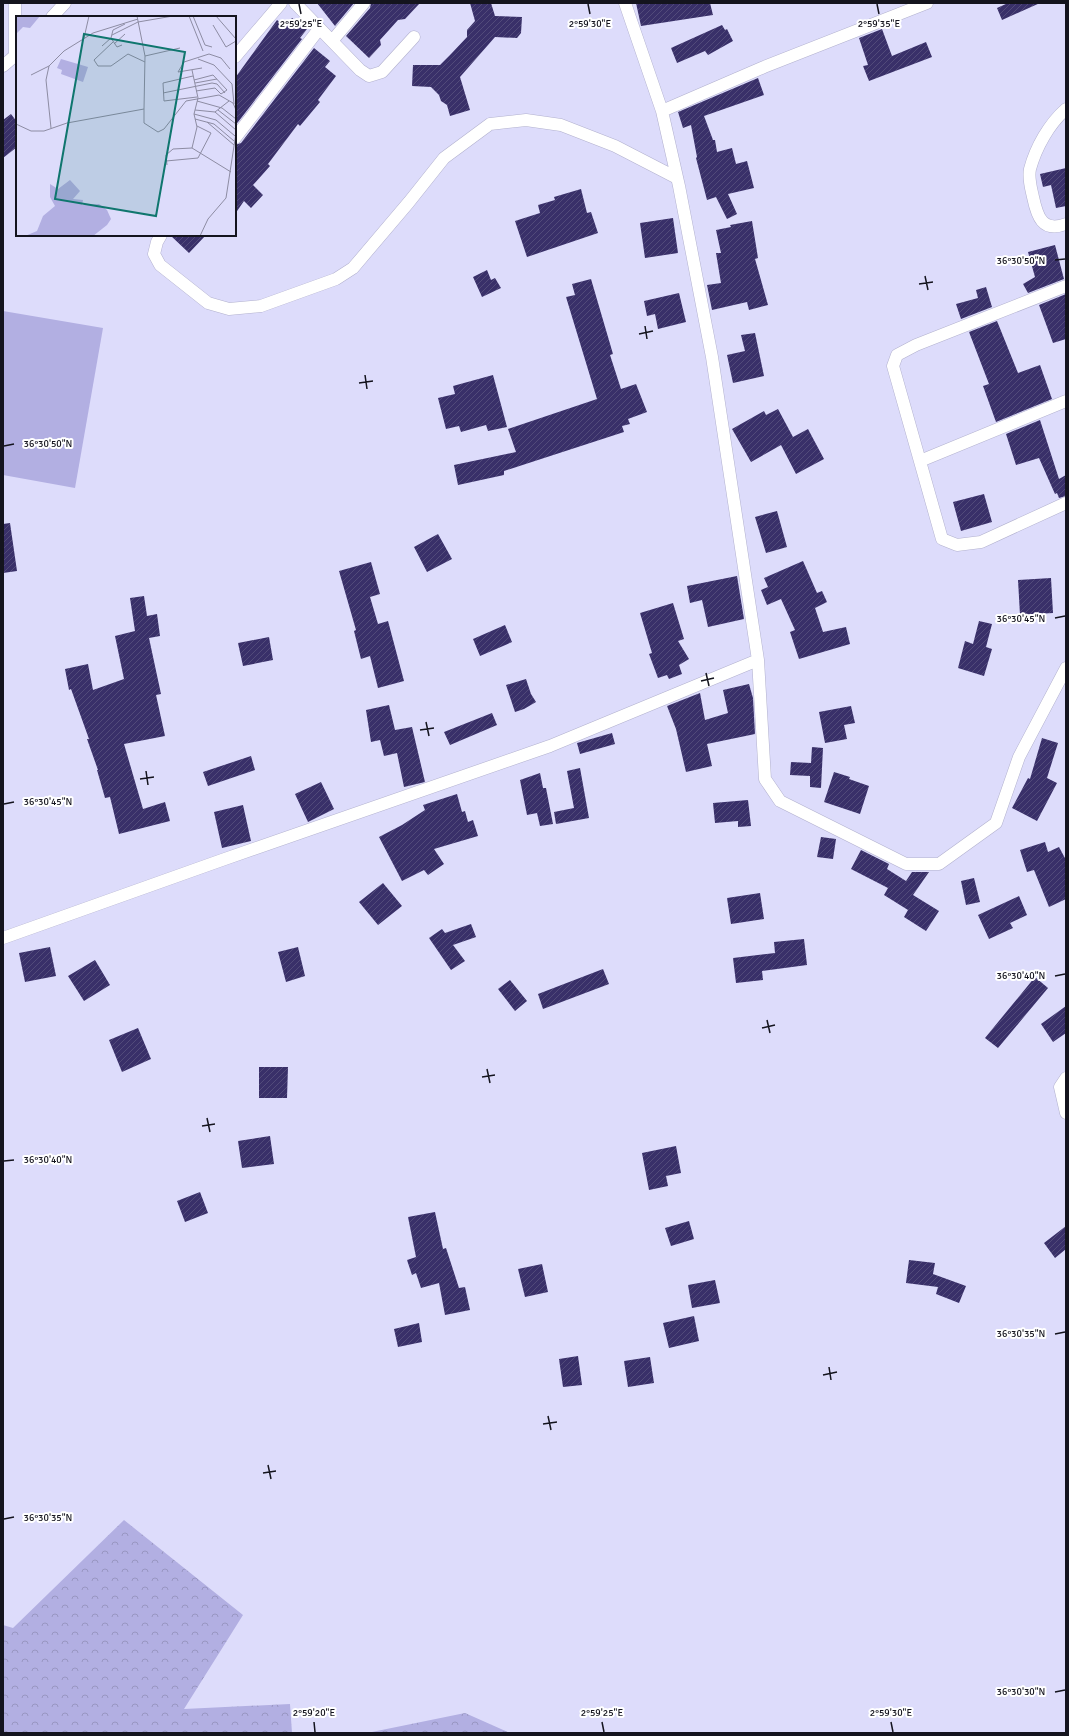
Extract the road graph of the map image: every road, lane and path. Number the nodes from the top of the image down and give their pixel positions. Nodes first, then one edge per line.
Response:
1 (15, 3) edge
2 (65, 3) edge
3 (281, 3) edge
4 (295, 3) edge
5 (364, 3) edge
6 (625, 3) edge
7 (927, 3) edge
8 (53, 16) edge
9 (319, 29) junction
10 (414, 37) dead end
11 (332, 41) junction
12 (16, 55) edge
13 (236, 56) edge
14 (3, 66) edge
15 (1066, 109) edge
16 (662, 111) junction
17 (236, 137) edge
18 (677, 178) junction
19 (1066, 224) edge
20 (160, 236) edge
21 (1066, 286) edge
22 (1066, 401) edge
23 (920, 461) junction
24 (1066, 503) edge
25 (758, 660) junction
26 (1066, 668) edge
27 (3, 938) edge
28 (1066, 1078) edge
29 (1066, 1113) edge

1 - 12 street
2 - 8 street
3 - 13 street
4 - 9 street
5 - 11 street
6 - 16 street
7 - 16 street
9 - 11 street
9 - 17 street
10 - 11 street
12 - 14 street
15 - 19 street
16 - 18 street
18 - 20 street
18 - 25 street
21 - 23 street
22 - 23 street
23 - 24 street
25 - 26 street
25 - 27 street
28 - 29 street

